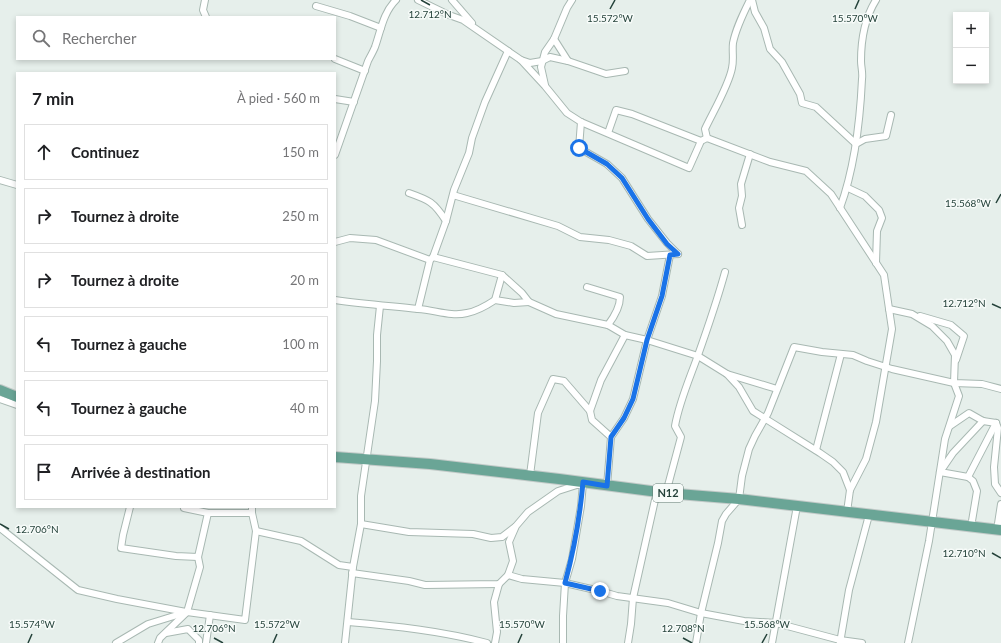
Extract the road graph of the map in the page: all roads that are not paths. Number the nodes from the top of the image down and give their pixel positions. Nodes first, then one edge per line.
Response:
1 (205, 0) edge
2 (396, 0) edge
3 (418, 0) edge
4 (453, 0) edge
5 (572, 0) edge
6 (751, 0) edge
7 (876, 0) edge
8 (316, 6) dead end
9 (206, 16) edge
10 (474, 27) junction
11 (381, 28) junction
12 (554, 38) junction
13 (508, 51) junction
14 (336, 59) edge
15 (521, 60) junction
16 (542, 61) junction
17 (568, 61) junction
18 (364, 71) junction
19 (625, 71) dead end
20 (545, 86) junction
21 (336, 98) edge
22 (354, 102) junction
23 (891, 115) dead end
24 (582, 122) junction
25 (608, 133) junction
26 (704, 139) junction
27 (856, 144) junction
28 (336, 152) edge
29 (750, 154) junction
30 (0, 180) edge
31 (16, 185) edge
32 (848, 188) junction
33 (409, 193) dead end
34 (452, 195) junction
35 (840, 208) junction
36 (446, 221) junction
37 (742, 225) dead end
38 (336, 242) edge
39 (670, 255) junction
40 (431, 259) junction
41 (876, 263) junction
42 (724, 272) dead end
43 (502, 276) junction
44 (587, 287) dead end
45 (336, 300) edge
46 (495, 300) junction
47 (529, 302) junction
48 (380, 306) junction
49 (418, 309) junction
50 (889, 309) junction
51 (912, 314) junction
52 (608, 325) junction
53 (625, 335) junction
54 (647, 340) junction
55 (841, 354) junction
56 (698, 356) junction
57 (954, 365) junction
58 (885, 366) junction
59 (727, 374) junction
60 (954, 383) junction
61 (777, 389) junction
62 (1001, 389) edge
63 (0, 390) edge
64 (16, 397) edge
65 (0, 399) edge
66 (16, 405) edge
67 (590, 411) junction
68 (765, 419) junction
69 (983, 421) junction
70 (996, 423) junction
71 (950, 426) junction
72 (611, 437) junction
73 (816, 450) junction
74 (336, 457) edge
75 (367, 459) junction
76 (940, 472) junction
77 (530, 475) junction
78 (968, 477) junction
79 (583, 482) junction
80 (607, 486) junction
81 (850, 490) junction
82 (661, 492) junction
83 (1001, 493) edge
84 (739, 499) junction
85 (1001, 504) edge
86 (797, 506) junction
87 (130, 508) edge
88 (184, 508) dead end
89 (252, 510) edge
90 (847, 512) junction
91 (208, 513) junction
92 (869, 515) junction
93 (932, 521) junction
94 (361, 524) junction
95 (516, 526) junction
96 (971, 527) junction
97 (0, 528) edge
98 (999, 530) edge
99 (256, 531) junction
100 (198, 557) junction
101 (352, 570) junction
102 (508, 575) junction
103 (565, 583) junction
104 (499, 584) junction
105 (632, 598) junction
106 (187, 612) junction
107 (701, 613) junction
108 (210, 615) junction
109 (348, 622) junction
110 (776, 623) junction
111 (166, 633) junction
112 (840, 641) edge
113 (116, 643) edge
114 (158, 643) edge
115 (200, 643) edge
116 (206, 643) edge
117 (345, 643) edge
118 (487, 643) edge
119 (495, 643) edge
120 (563, 643) edge
121 (628, 643) edge
122 (696, 643) edge
123 (772, 643) edge
124 (862, 643) edge
125 (908, 643) edge

1 - 9 street
2 - 11 street
3 - 10 street
4 - 10 street
5 - 12 street
6 - 26 street
6 - 27 street
7 - 27 street
8 - 11 street
10 - 13 street
11 - 18 street
12 - 16 street
12 - 17 street
13 - 15 street
13 - 34 street
14 - 18 street
15 - 16 street
15 - 20 street
16 - 17 street
16 - 20 street
17 - 19 street
18 - 22 street
20 - 24 street
21 - 22 street
22 - 28 street
23 - 27 street
24 - 25 street
24 - 39 street
25 - 26 street
25 - 26 street
26 - 29 street
27 - 32 street
29 - 35 street
29 - 37 street
30 - 31 street
32 - 35 street
32 - 41 street
33 - 36 street
34 - 36 street
34 - 39 street
35 - 41 street
36 - 40 street
38 - 40 street
39 - 54 street
40 - 43 street
40 - 49 street
41 - 50 street
42 - 56 street
43 - 46 street
43 - 47 street
44 - 52 street
45 - 48 street
46 - 47 street
46 - 49 street
47 - 52 street
48 - 49 street
48 - 75 street
50 - 51 street
50 - 58 street
51 - 57 street
51 - 57 street
52 - 53 street
53 - 54 street
53 - 67 street
54 - 56 street
54 - 72 street
55 - 58 street
55 - 61 street
55 - 73 street
56 - 59 street
56 - 82 street
57 - 60 street
58 - 60 street
58 - 81 street
59 - 61 street
59 - 68 street
60 - 62 street
60 - 71 street
61 - 68 street
63 - 64 main road
65 - 66 street
67 - 72 street
67 - 77 street
68 - 73 street
68 - 84 street
69 - 70 street
69 - 71 street
69 - 76 street
70 - 78 street
70 - 83 street
71 - 76 street
72 - 80 street
73 - 81 street
74 - 75 main road, N12
75 - 77 main road, N12
75 - 94 street
76 - 78 street
76 - 93 street
77 - 79 main road, N12
78 - 96 street
79 - 80 main road, N12
79 - 95 street
79 - 103 street
80 - 82 main road, N12
81 - 90 street
82 - 84 main road, N12
82 - 105 street
84 - 86 main road, N12
84 - 107 street
85 - 98 street
86 - 90 main road, N12
86 - 110 street
87 - 100 street
88 - 91 street
89 - 91 street
89 - 99 street
90 - 92 main road, N12
91 - 100 street
92 - 93 main road, N12
92 - 112 street
93 - 96 main road, N12
93 - 125 street
94 - 95 street
94 - 101 street
95 - 102 street
96 - 98 main road, N12
97 - 106 street
99 - 101 street
99 - 108 street
100 - 106 street
101 - 104 street
101 - 109 street
102 - 103 street
102 - 104 street
103 - 105 street
103 - 120 street
104 - 119 street
105 - 107 street
105 - 121 street
106 - 108 street
106 - 111 street
106 - 113 street
107 - 110 street
107 - 122 street
108 - 116 street
109 - 117 street
109 - 118 street
110 - 112 street
110 - 123 street
111 - 114 street
111 - 115 street
112 - 124 street

